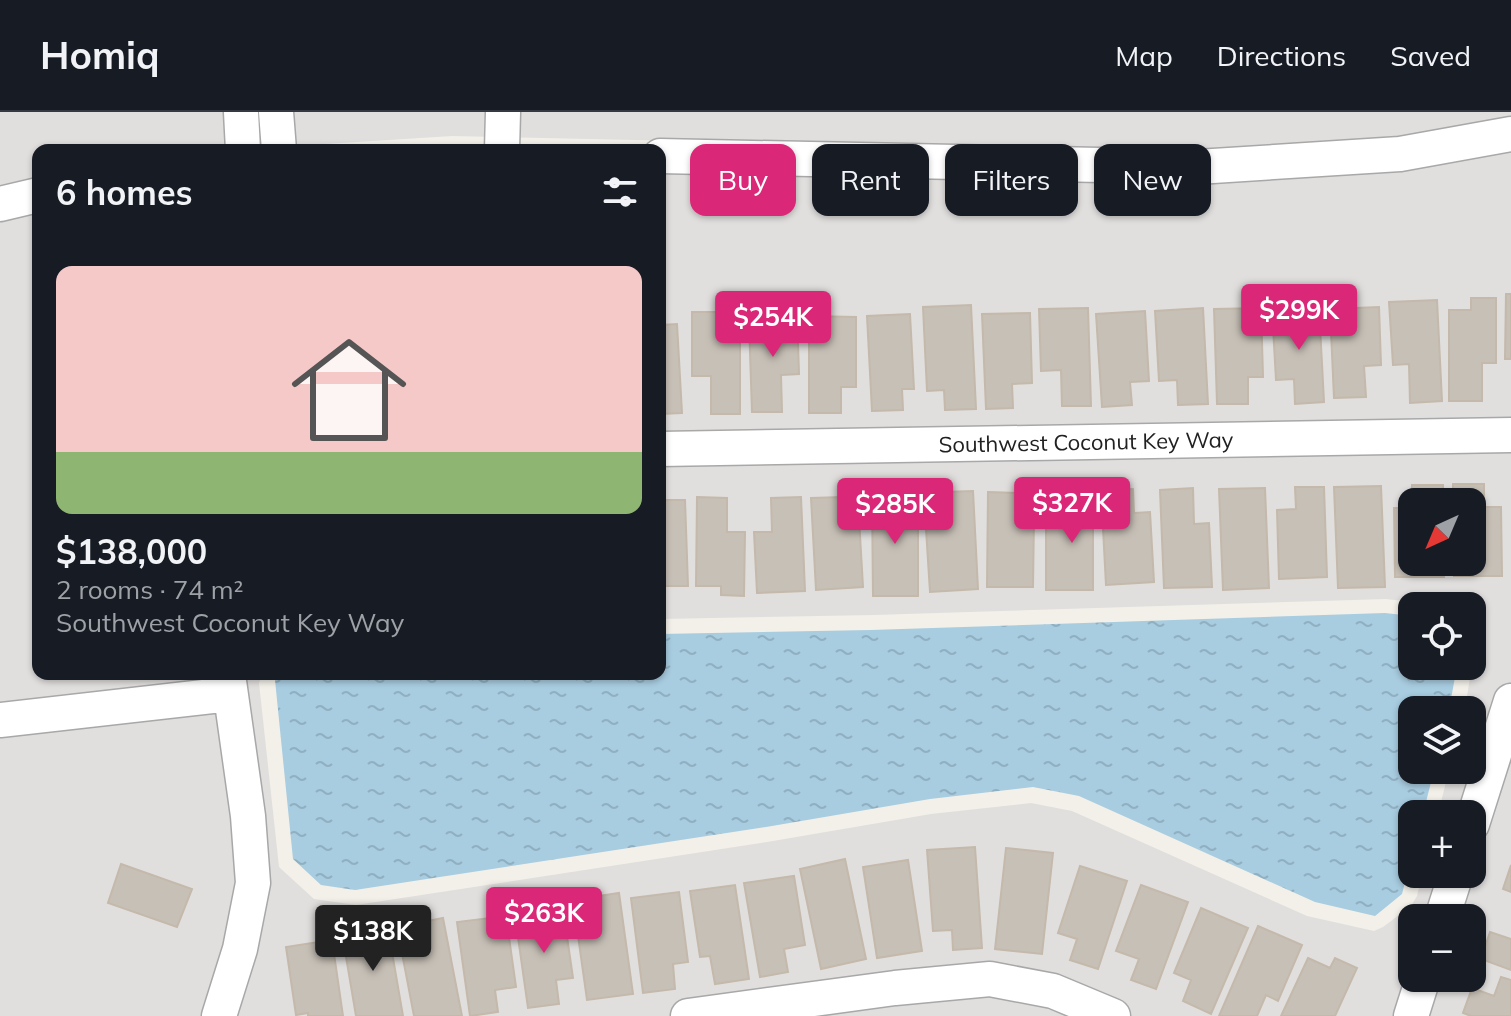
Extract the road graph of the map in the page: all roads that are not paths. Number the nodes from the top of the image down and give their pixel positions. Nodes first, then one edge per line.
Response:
1 (241, 112) edge
2 (276, 112) edge
3 (503, 112) edge
4 (1511, 134) edge
5 (243, 144) edge
6 (279, 144) edge
7 (502, 144) edge
8 (666, 156) edge
9 (32, 196) edge
10 (0, 204) edge
11 (1511, 435) edge
12 (666, 449) edge
13 (229, 684) edge
14 (1511, 701) edge
15 (0, 720) edge
16 (1480, 800) edge
17 (1419, 992) edge
18 (219, 1016) edge
19 (688, 1016) edge
20 (1113, 1016) edge
21 (1411, 1016) edge

1 - 5 street
2 - 6 street
3 - 7 street
4 - 8 street
9 - 10 street
11 - 12 street, Southwest Coconut Key Way
13 - 15 street
13 - 18 street
14 - 16 street
17 - 21 street
19 - 20 street

